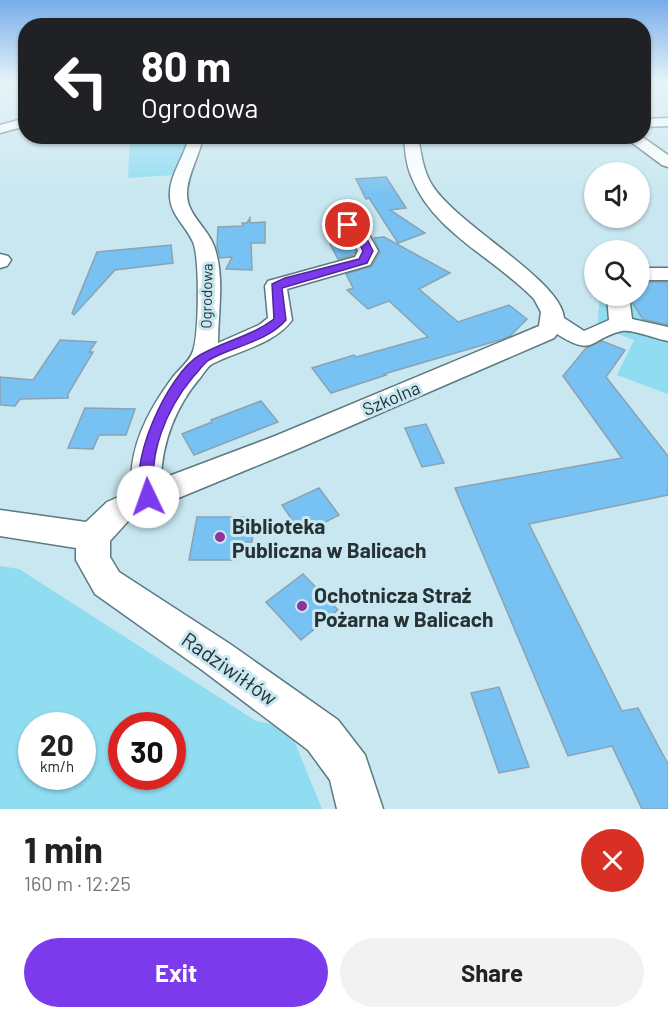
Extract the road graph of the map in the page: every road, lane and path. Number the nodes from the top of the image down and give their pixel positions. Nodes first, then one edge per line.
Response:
1 (668, 122) edge
2 (651, 123) edge
3 (18, 124) edge
4 (0, 129) edge
5 (194, 144) edge
6 (412, 144) edge
7 (642, 144) edge
8 (668, 162) edge
9 (348, 225) dead end
10 (650, 274) edge
11 (668, 274) edge
12 (619, 306) edge
13 (554, 322) junction
14 (621, 323) junction
15 (668, 334) edge
16 (203, 358) junction
17 (148, 497) junction
18 (0, 523) edge
19 (93, 537) junction
20 (360, 809) edge

1 - 2 street
3 - 4 street
5 - 16 street, Ogrodowa
6 - 13 street
7 - 8 street
9 - 16 street, Ogrodowa
10 - 11 street
12 - 14 street
13 - 14 street
13 - 17 street, Szkolna
14 - 15 street
16 - 17 street, Ogrodowa
17 - 19 street, Szkolna
18 - 19 street
19 - 20 street, Radziwiłłów

